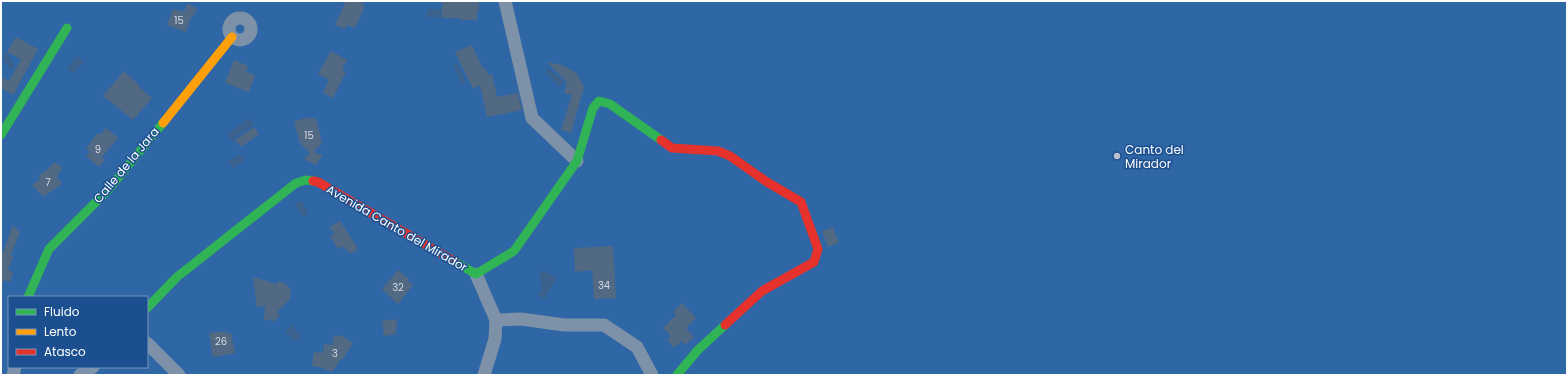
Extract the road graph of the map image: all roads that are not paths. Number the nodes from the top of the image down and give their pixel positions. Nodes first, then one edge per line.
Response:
1 (505, 1) edge
2 (67, 28) dead end
3 (232, 37) dead end
4 (1, 135) edge
5 (577, 161) junction
6 (476, 274) junction
7 (28, 296) edge
8 (148, 307) edge
9 (496, 320) junction
10 (148, 344) edge
11 (91, 368) edge
12 (80, 375) edge
13 (179, 375) edge
14 (484, 375) edge
15 (652, 375) edge
16 (677, 375) edge

1 - 5 street
2 - 4 street
3 - 7 street, Calle de la Jara
5 - 6 street, Avenida Canto del Mirador
5 - 16 street, Avenida Canto del Mirador
6 - 8 street, Avenida Canto del Mirador
6 - 9 street
9 - 14 street
9 - 15 street
10 - 13 street
11 - 12 street

